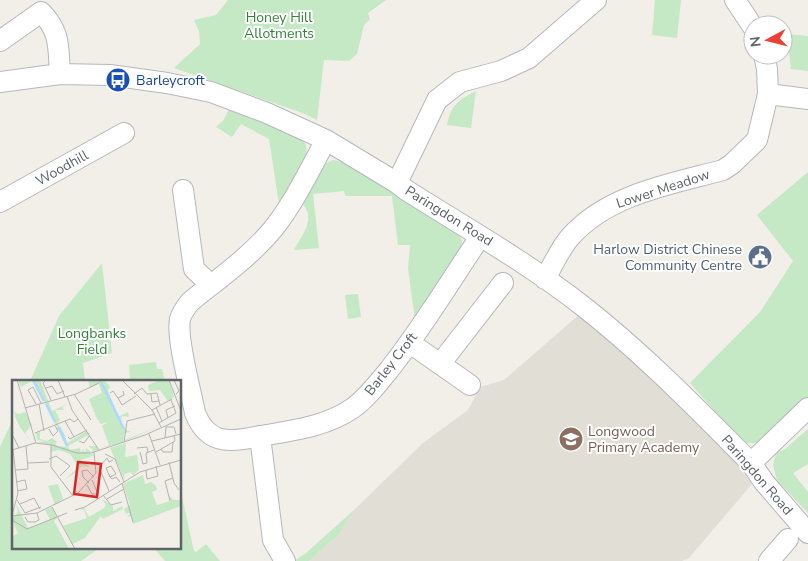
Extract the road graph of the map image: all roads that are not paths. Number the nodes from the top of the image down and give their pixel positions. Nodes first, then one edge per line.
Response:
1 (596, 0) edge
2 (735, 0) edge
3 (40, 6) edge
4 (745, 15) edge
5 (0, 41) edge
6 (766, 65) edge
7 (60, 74) junction
8 (0, 82) edge
9 (768, 94) junction
10 (808, 99) edge
11 (124, 133) dead end
12 (326, 140) junction
13 (397, 182) junction
14 (183, 190) dead end
15 (0, 202) edge
16 (480, 237) junction
17 (545, 278) junction
18 (503, 283) dead end
19 (210, 285) junction
20 (410, 343) junction
21 (440, 364) junction
22 (470, 385) dead end
23 (808, 408) edge
24 (260, 436) junction
25 (750, 463) junction
26 (808, 533) edge
27 (788, 539) dead end
28 (285, 561) edge
29 (769, 561) edge

1 - 13 street
2 - 4 street
3 - 5 street
3 - 7 street
6 - 9 street, Lower Meadow
7 - 8 street, Paringdon Road
7 - 12 street, Paringdon Road
9 - 10 street
9 - 17 street, Lower Meadow
11 - 15 street, Woodhill
12 - 13 street, Paringdon Road
12 - 19 street, Barley Croft
13 - 16 street, Paringdon Road
14 - 19 street
16 - 17 street, Paringdon Road
16 - 20 street, Barley Croft
17 - 25 street, Paringdon Road
18 - 21 street
19 - 24 street, Barley Croft
20 - 21 street
20 - 24 street, Barley Croft
21 - 22 street
23 - 25 street
24 - 28 street
25 - 26 street, Paringdon Road
27 - 29 street

